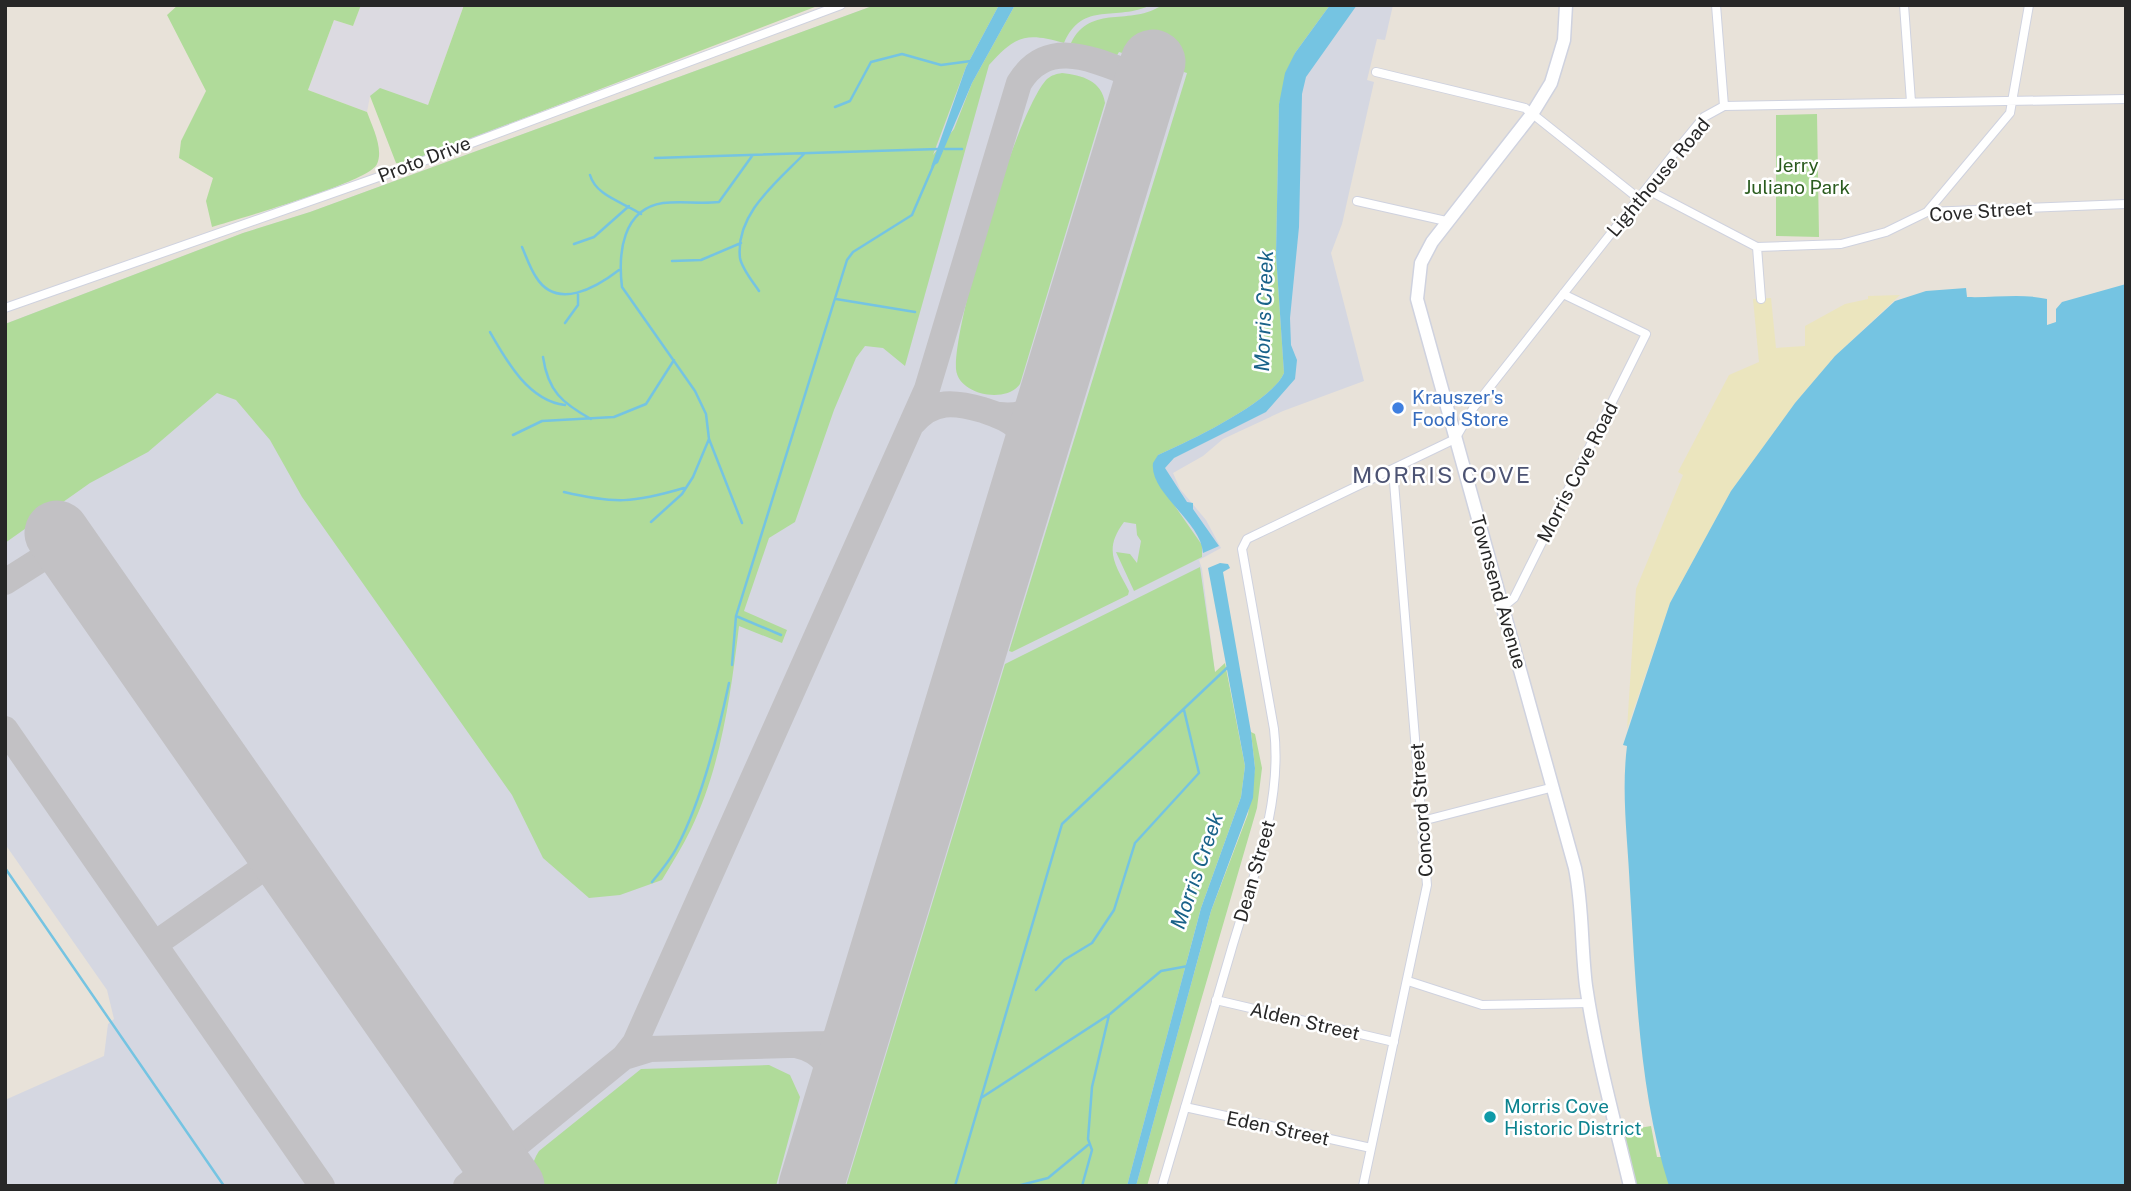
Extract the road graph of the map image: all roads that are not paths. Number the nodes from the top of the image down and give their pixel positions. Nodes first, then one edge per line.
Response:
1 (841, 5) edge
2 (1566, 5) edge
3 (1716, 5) edge
4 (1904, 5) edge
5 (2029, 5) edge
6 (1376, 72) dead end
7 (2126, 99) edge
8 (2011, 100) junction
9 (1911, 102) junction
10 (1724, 106) junction
11 (1532, 114) junction
12 (1646, 189) junction
13 (1638, 198) junction
14 (1357, 201) dead end
15 (2126, 204) edge
16 (1927, 212) junction
17 (1446, 221) junction
18 (1757, 247) junction
19 (1563, 294) junction
20 (1761, 299) dead end
21 (5, 308) edge
22 (1455, 439) junction
23 (1393, 470) junction
24 (1503, 607) junction
25 (1554, 787) junction
26 (1422, 821) junction
27 (1408, 981) junction
28 (1216, 1000) junction
29 (1589, 1003) junction
30 (1394, 1042) junction
31 (1185, 1107) junction
32 (1371, 1148) junction
33 (1162, 1186) edge
34 (1363, 1186) edge
35 (1630, 1186) edge

1 - 21 street, Proto Drive
2 - 11 main road, Townsend Avenue
3 - 10 street
4 - 9 street
5 - 8 street
6 - 11 street
7 - 8 street, Lighthouse Road
8 - 9 street, Lighthouse Road
8 - 16 street
9 - 10 street, Lighthouse Road
10 - 12 street, Lighthouse Road
11 - 13 street
11 - 17 main road, Townsend Avenue
12 - 13 street, Lighthouse Road
12 - 18 street, Cove Street
13 - 19 street, Lighthouse Road
14 - 17 street
15 - 16 street, Cove Street
16 - 18 street, Cove Street
17 - 22 main road, Townsend Avenue
18 - 20 street
19 - 22 street, Lighthouse Road
19 - 24 street, Morris Cove Road
22 - 23 street
22 - 24 main road, Townsend Avenue
23 - 26 street, Concord Street
23 - 28 street, Dean Street
24 - 25 main road, Townsend Avenue
25 - 26 street
25 - 29 main road, Townsend Avenue
26 - 27 street, Concord Street
27 - 29 street
27 - 30 street, Concord Street
28 - 30 street, Alden Street
28 - 31 street, Dean Street
29 - 35 main road, Townsend Avenue
30 - 32 street, Concord Street
31 - 32 street, Eden Street
31 - 33 street, Dean Street
32 - 34 street, Concord Street

